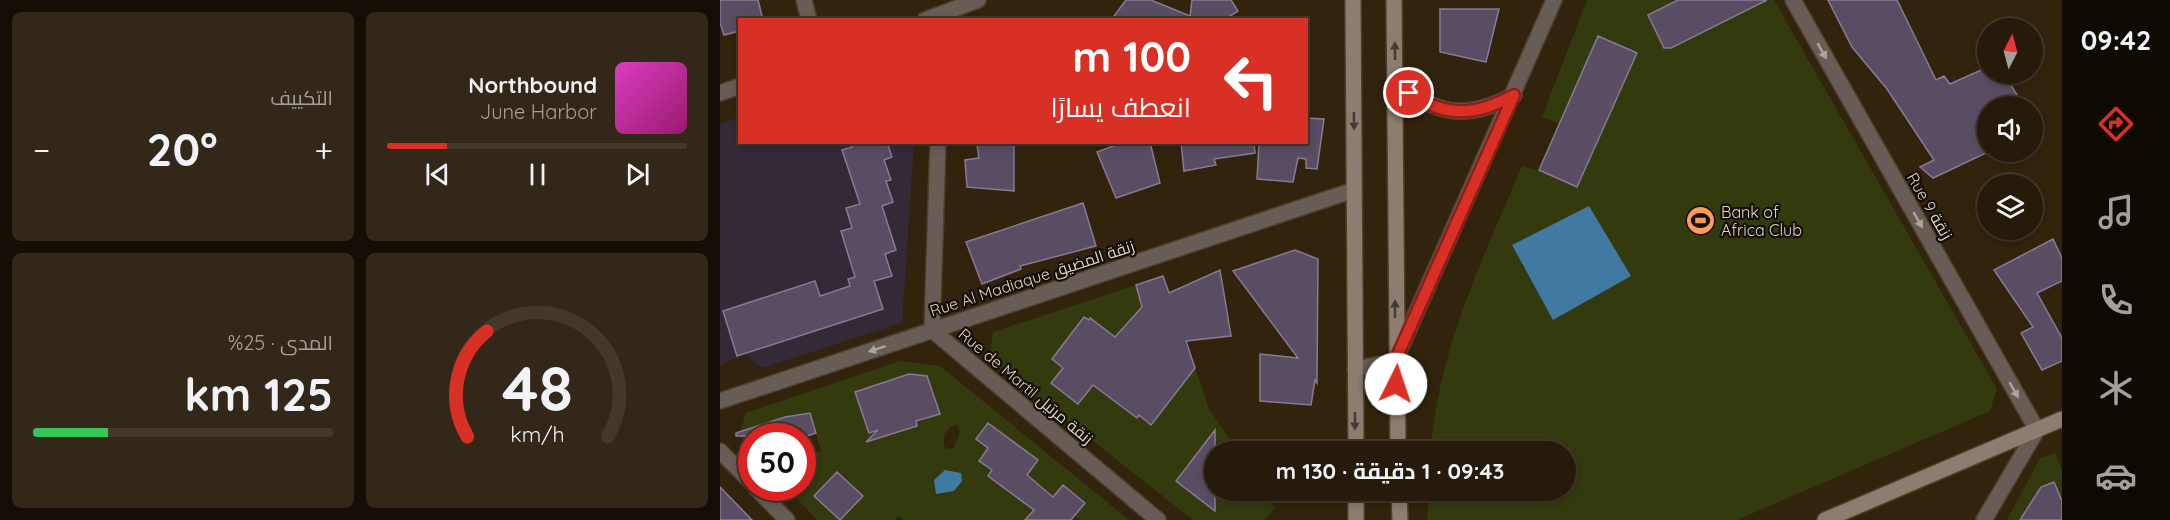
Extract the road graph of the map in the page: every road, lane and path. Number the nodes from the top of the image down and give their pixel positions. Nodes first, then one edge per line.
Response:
1 (804, 0) edge
2 (978, 0) edge
3 (1353, 0) edge
4 (1394, 0) edge
5 (1554, 0) edge
6 (1793, 0) edge
7 (942, 17) edge
8 (808, 18) edge
9 (1395, 82) junction
10 (738, 87) edge
11 (720, 92) edge
12 (1514, 95) junction
13 (938, 144) edge
14 (1354, 190) junction
15 (932, 330) junction
16 (1395, 361) junction
17 (1355, 369) junction
18 (720, 401) edge
19 (2062, 419) edge
20 (2037, 430) junction
21 (1356, 441) edge
22 (1398, 441) edge
23 (720, 451) edge
24 (738, 469) edge
25 (769, 501) edge
26 (1356, 501) edge
27 (1399, 501) edge
28 (787, 520) edge
29 (1158, 520) edge
30 (1356, 520) edge
31 (1400, 520) edge
32 (1825, 520) edge
33 (1984, 520) edge

1 - 8 street
2 - 7 street
3 -> 14 main road
9 -> 4 main road
5 - 12 street
6 -> 20 street, Rue 9 زنقة
9 - 12 main road
16 -> 9 main road
10 - 11 street
12 - 16 street
13 - 15 street, Rue de Martil زنقة مرتيل
14 - 15 street, Rue Al Madiaque زنقة المضيق
14 - 17 main road
15 -> 18 street, Rue Al Madiaque زنقة المضيق
15 - 29 street, Rue de Martil زنقة مرتيل
16 - 17 street
16 - 22 main road
17 -> 21 main road
19 - 20 main road
20 - 32 main road
20 - 33 street
23 - 24 street
25 - 28 street
26 - 30 main road
27 - 31 main road

